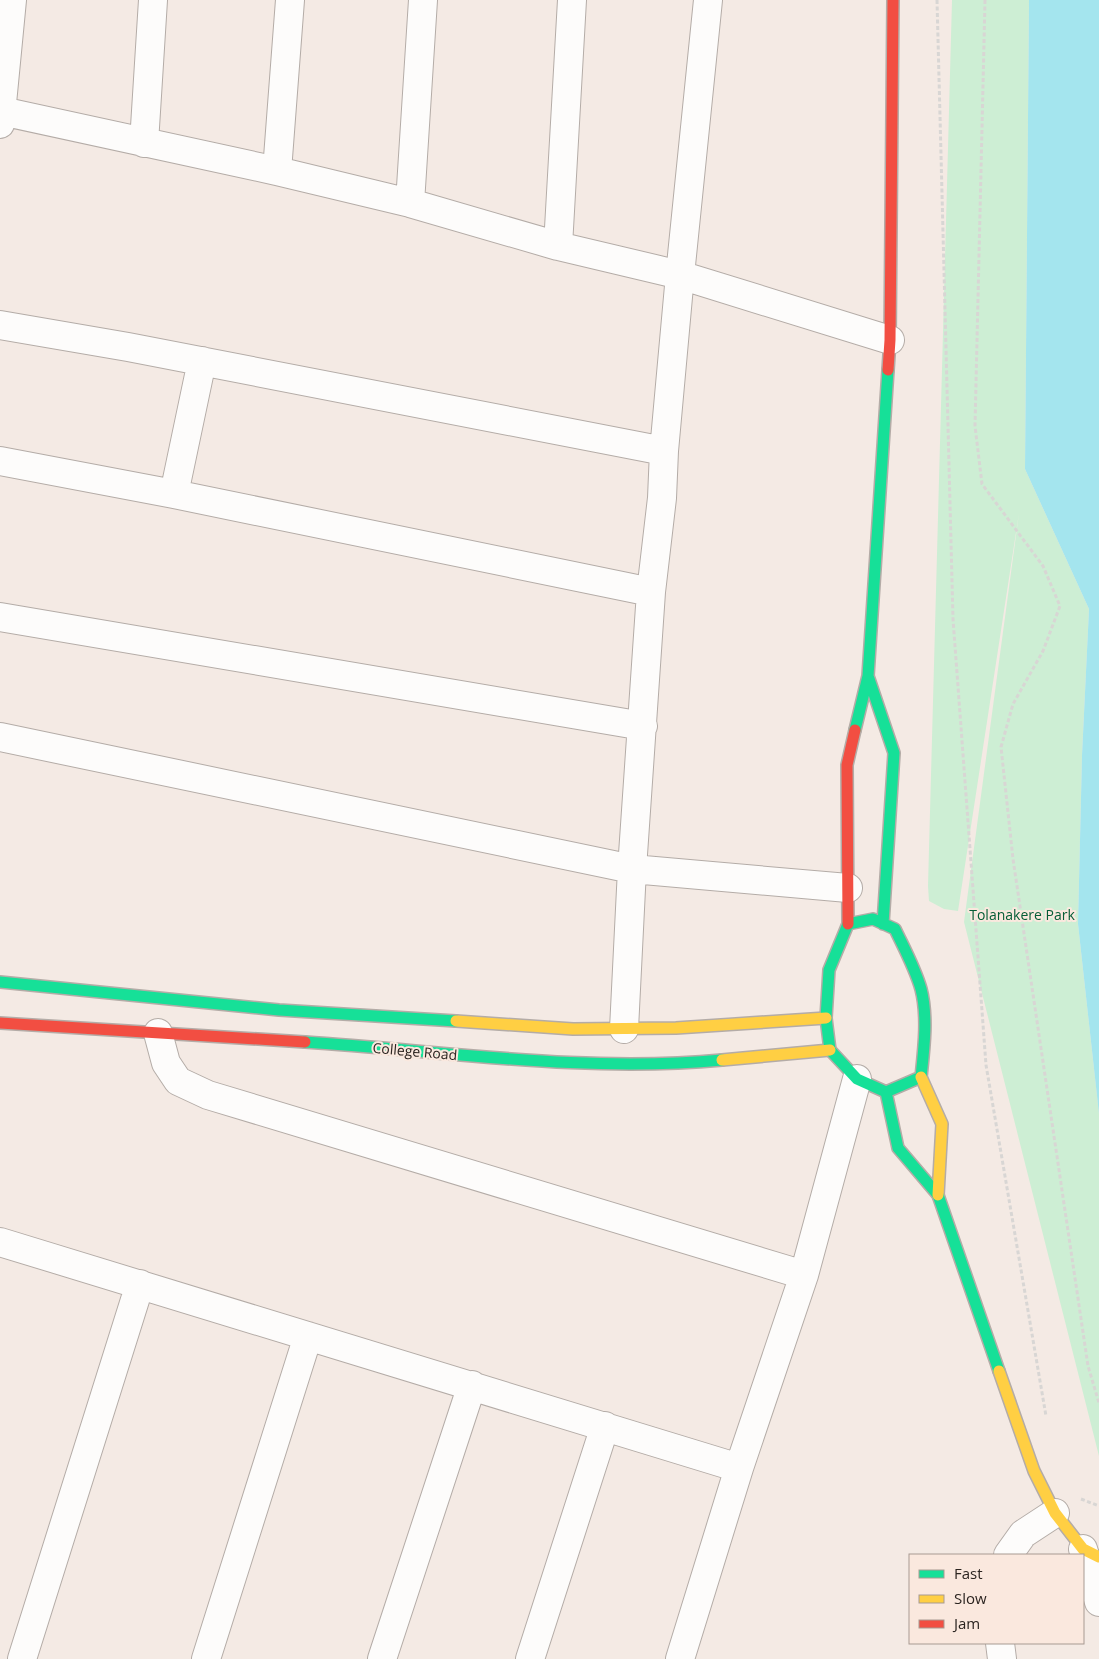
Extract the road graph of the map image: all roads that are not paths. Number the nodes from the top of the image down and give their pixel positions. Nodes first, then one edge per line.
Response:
1 (12, 0) edge
2 (153, 0) edge
3 (290, 0) edge
4 (423, 0) edge
5 (572, 0) edge
6 (708, 0) edge
7 (893, 0) edge
8 (1, 118) edge
9 (144, 143) junction
10 (277, 171) junction
11 (410, 203) junction
12 (558, 246) junction
13 (680, 275) junction
14 (0, 325) edge
15 (890, 340) junction
16 (202, 361) junction
17 (664, 451) junction
18 (0, 461) edge
19 (174, 494) junction
20 (650, 592) junction
21 (0, 617) edge
22 (868, 676) junction
23 (643, 726) junction
24 (0, 737) edge
25 (632, 869) junction
26 (848, 888) junction
27 (848, 924) junction
28 (883, 924) junction
29 (0, 982) edge
30 (826, 1018) junction
31 (0, 1024) edge
32 (624, 1028) junction
33 (158, 1033) junction
34 (830, 1050) junction
35 (921, 1077) junction
36 (857, 1079) junction
37 (886, 1092) junction
38 (938, 1195) junction
39 (0, 1242) edge
40 (804, 1275) junction
41 (140, 1284) junction
42 (308, 1336) junction
43 (472, 1385) junction
44 (605, 1426) junction
45 (739, 1468) junction
46 (1055, 1513) junction
47 (1091, 1553) edge
48 (1009, 1554) edge
49 (1099, 1602) edge
50 (1000, 1644) edge
51 (22, 1659) edge
52 (206, 1659) edge
53 (382, 1659) edge
54 (530, 1659) edge
55 (680, 1659) edge
56 (1002, 1659) edge

1 - 8 street
2 - 9 street
3 - 10 street
4 - 11 street
5 - 12 street
6 - 13 street
7 - 15 main road
8 - 9 street
9 - 10 street
10 - 11 street
11 - 12 street
12 - 13 street
13 - 15 street
13 - 17 street
14 - 16 street
15 - 22 main road
16 - 17 street
16 - 19 street
17 - 20 street
18 - 19 street
19 - 20 street
20 - 23 street
21 - 23 street
22 - 26 main road
22 - 28 main road
23 - 25 street
24 - 25 street
25 - 26 street
25 - 32 street
26 - 27 main road
27 - 28 main road
27 - 30 main road
28 - 35 main road
29 - 32 main road
30 - 32 main road
30 - 34 main road
31 - 33 main road, College Road
33 - 34 main road, College Road
33 - 40 street
34 - 36 main road
35 - 37 main road
35 - 38 main road
36 - 37 main road
36 - 40 street
37 - 38 main road
38 - 46 main road
39 - 41 street
40 - 45 street
41 - 42 street
41 - 51 street
42 - 43 street
42 - 52 street
43 - 44 street
43 - 53 street
44 - 45 street
44 - 54 street
45 - 55 street
46 - 47 main road
46 - 48 street
47 - 49 street
50 - 56 street

